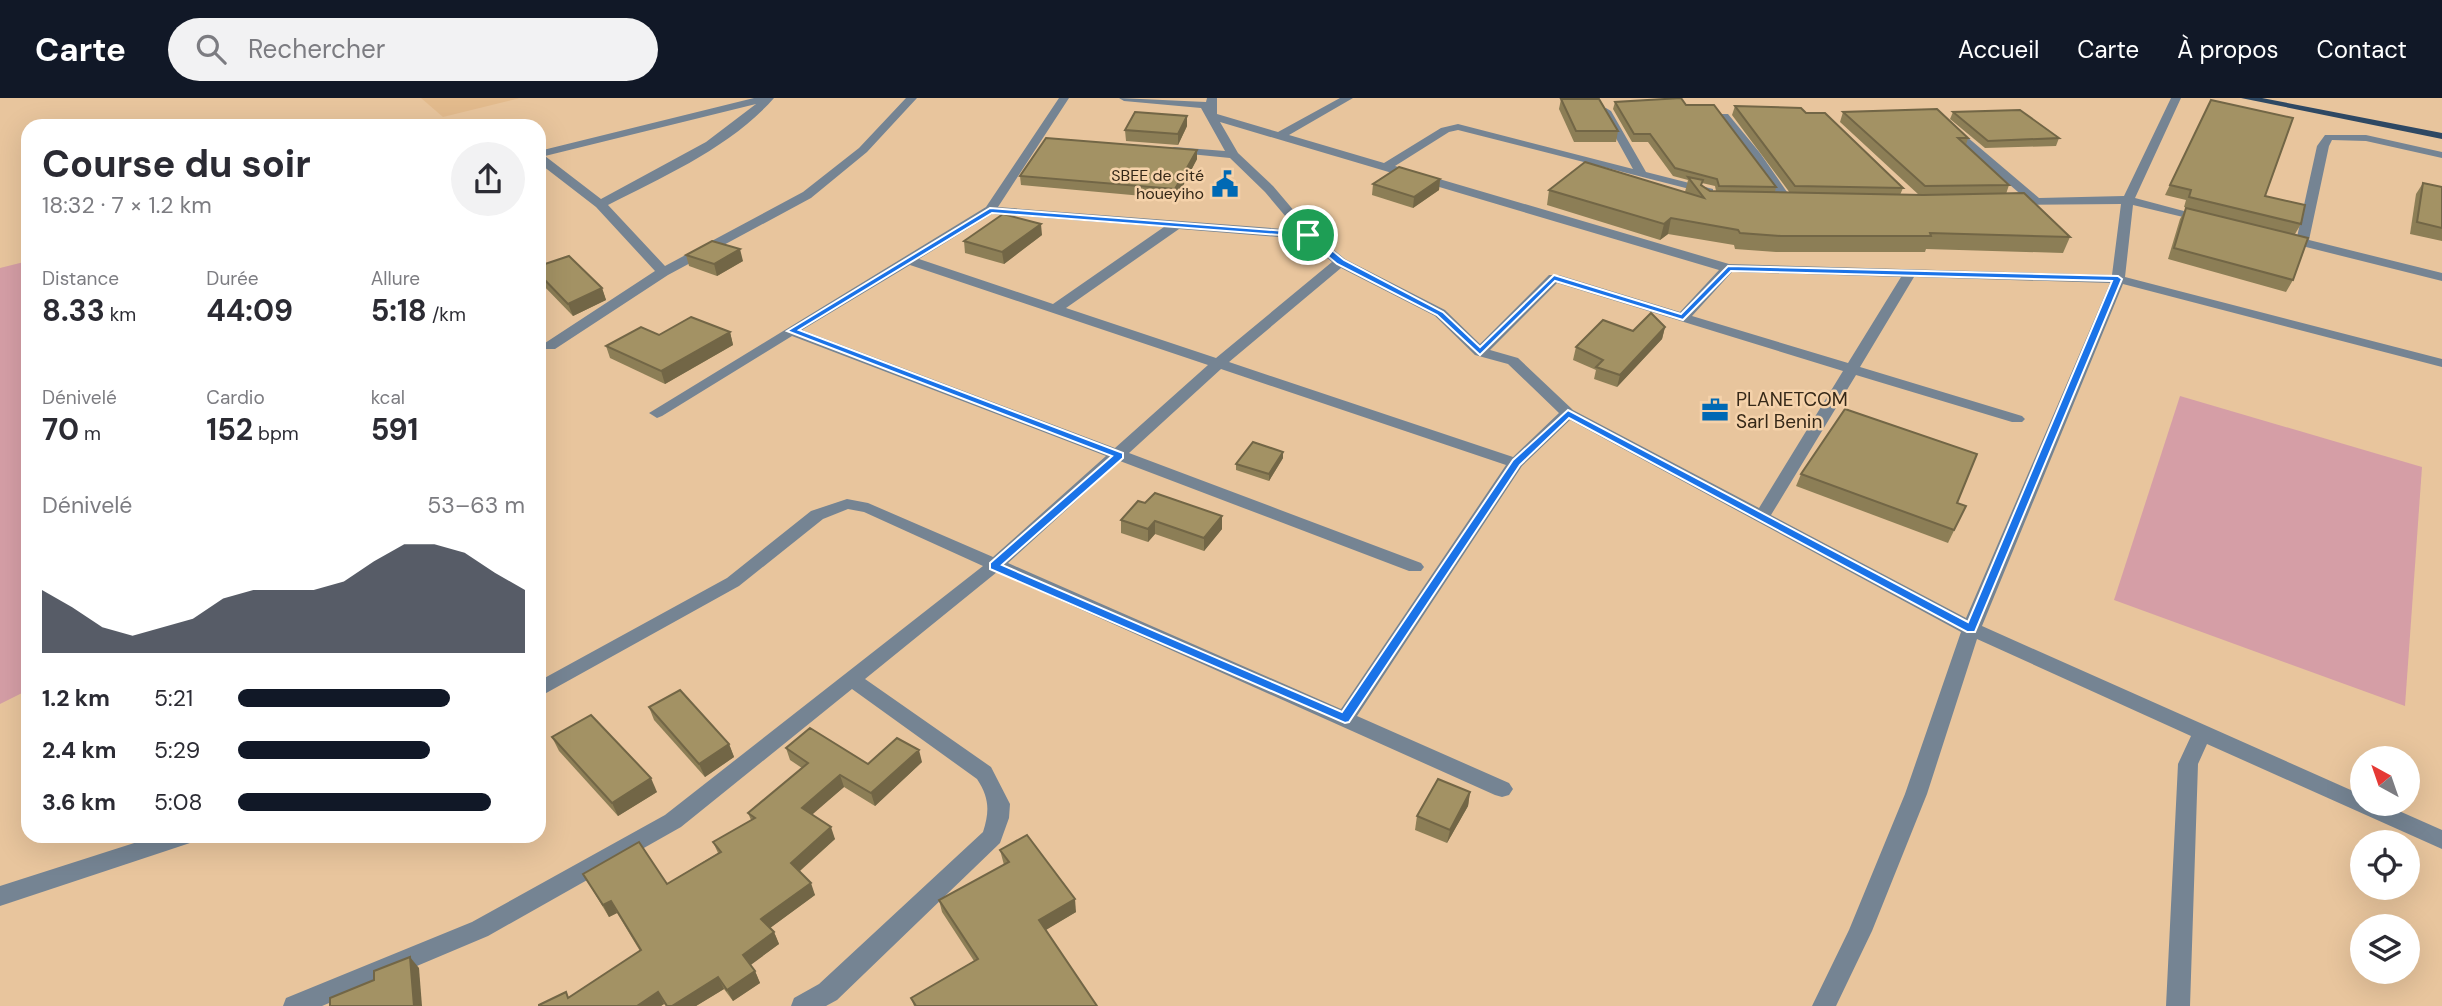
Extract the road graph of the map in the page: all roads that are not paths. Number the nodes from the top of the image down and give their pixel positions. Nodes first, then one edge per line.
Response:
1 (768, 98) edge
2 (912, 98) edge
3 (1064, 98) edge
4 (1124, 98) edge
5 (1212, 98) edge
6 (1348, 98) edge
7 (2176, 98) edge
8 (2246, 98) edge
9 (2289, 98) edge
10 (1603, 105) edge
11 (1211, 116) junction
12 (1724, 116) edge
13 (1940, 119) edge
14 (2442, 127) edge
15 (1280, 136) junction
16 (2442, 136) edge
17 (1037, 140) junction
18 (1050, 141) edge
19 (1155, 149) edge
20 (546, 154) edge
21 (1233, 155) junction
22 (2442, 155) edge
23 (546, 162) edge
24 (1386, 167) junction
25 (1642, 175) junction
26 (2128, 200) junction
27 (1720, 201) edge
28 (1774, 201) edge
29 (1997, 202) edge
30 (2037, 202) junction
31 (600, 204) junction
32 (990, 210) junction
33 (2222, 223) edge
34 (1177, 224) junction
35 (1308, 235) junction
36 (2275, 235) edge
37 (2302, 242) junction
38 (909, 260) junction
39 (1340, 262) junction
40 (1728, 268) junction
41 (663, 272) junction
42 (1910, 273) junction
43 (2442, 277) edge
44 (2118, 279) junction
45 (1055, 309) junction
46 (1683, 317) junction
47 (792, 331) junction
48 (550, 346) dead end
49 (1480, 352) junction
50 (2442, 363) edge
51 (1218, 364) junction
52 (1852, 369) junction
53 (657, 413) dead end
54 (1568, 413) junction
55 (2017, 419) dead end
56 (1119, 455) junction
57 (1516, 463) junction
58 (1761, 518) junction
59 (994, 566) junction
60 (1415, 567) dead end
61 (1971, 629) junction
62 (852, 679) junction
63 (546, 686) edge
64 (1345, 719) junction
65 (2203, 731) junction
66 (1502, 789) dead end
67 (2442, 839) edge
68 (164, 843) edge
69 (0, 897) edge
70 (832, 999) edge
71 (295, 1006) edge
72 (803, 1006) edge
73 (1824, 1006) edge
74 (2178, 1006) edge

1 - 20 street
1 - 31 street
2 - 41 street
3 - 17 street
4 - 11 street
5 - 11 street
6 - 15 street
7 - 26 street
8 - 16 main road
9 - 14 main road
10 - 25 street
11 - 15 street
11 - 21 street
12 - 28 street
13 - 30 street
15 - 24 street
17 - 18 street
17 - 32 street
19 - 21 street
21 - 35 street
22 - 37 street
23 - 31 street
24 - 25 street
24 - 40 street
25 - 27 street
26 - 30 street
26 - 33 street
26 - 44 street
29 - 30 street
31 - 41 street
32 - 34 street
32 - 38 street
34 - 35 street
34 - 45 street
35 - 39 street
36 - 37 street
37 - 43 street
38 - 45 street
38 - 47 street
39 - 49 street
39 - 51 street
40 - 42 street
40 - 46 street
41 - 48 street
42 - 44 street
42 - 52 street
44 - 50 street
44 - 61 street
45 - 51 street
46 - 49 street
46 - 52 street
47 - 53 street
47 - 56 street
49 - 54 street
51 - 56 street
51 - 57 street
52 - 55 street
52 - 58 street
54 - 57 street
54 - 58 street
56 - 59 street
56 - 60 street
57 - 64 street
58 - 61 street
59 - 62 street
59 - 63 street
59 - 64 street
61 - 65 street
61 - 73 street
62 - 70 street
62 - 71 street
64 - 66 street
65 - 67 street
65 - 74 street
68 - 69 street
70 - 72 street

